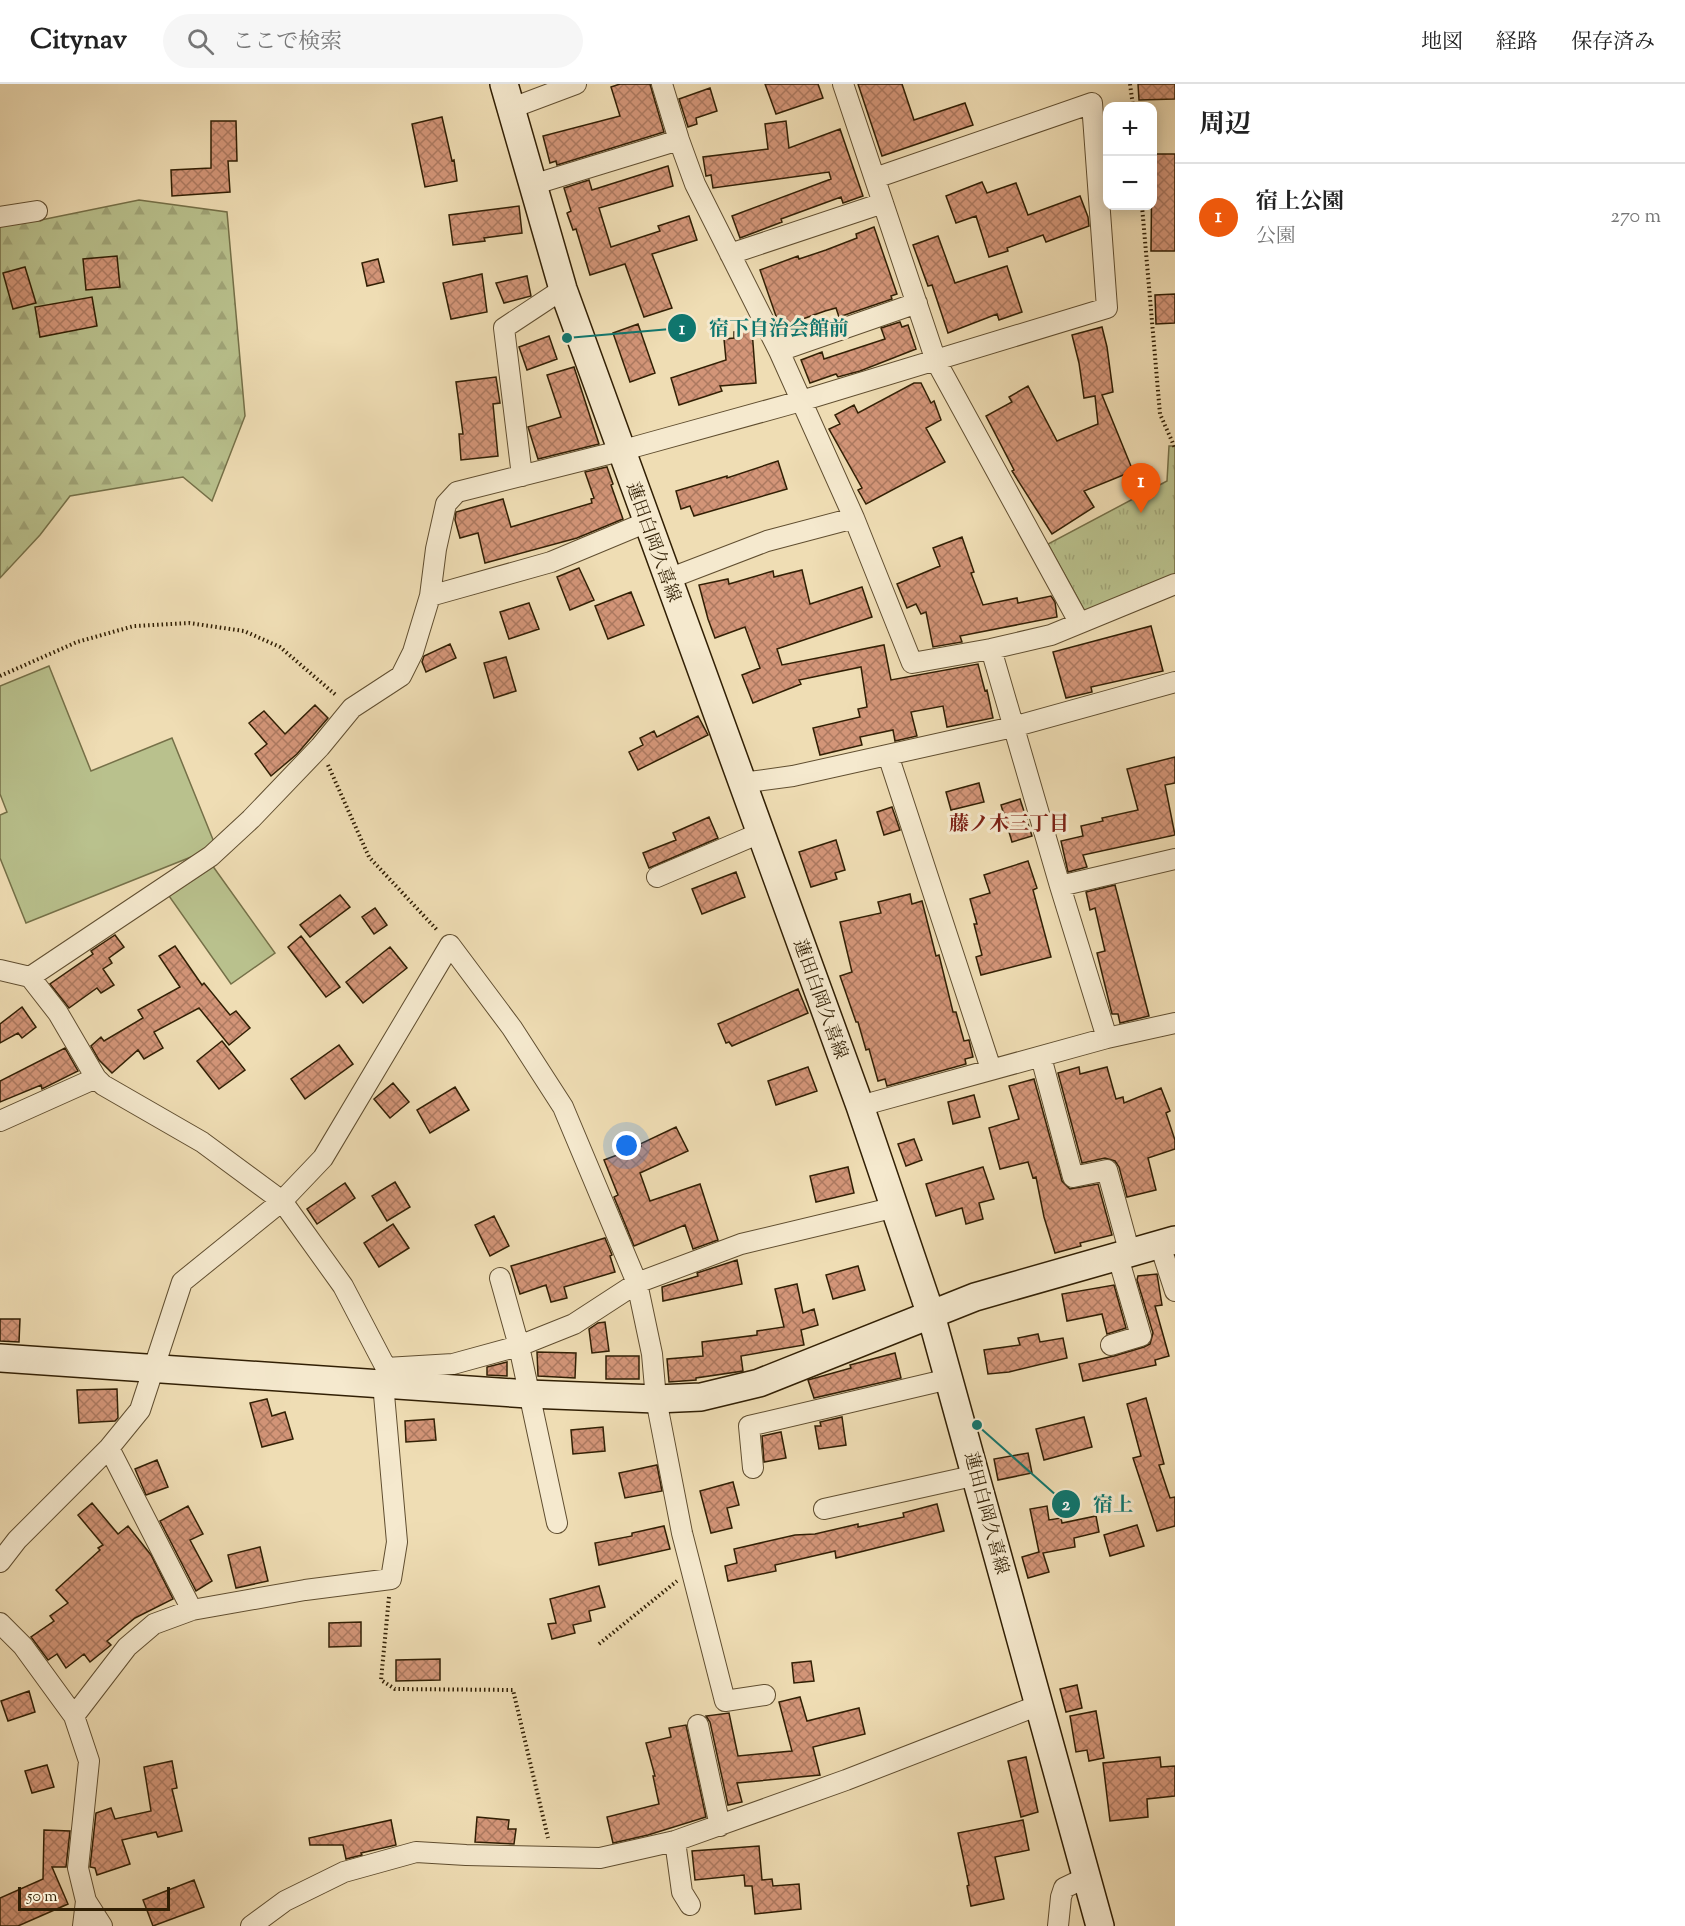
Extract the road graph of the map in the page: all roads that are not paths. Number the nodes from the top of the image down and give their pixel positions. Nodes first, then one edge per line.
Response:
1 (576, 84) edge
2 (662, 84) edge
3 (843, 84) edge
4 (508, 96) edge
5 (679, 141) junction
6 (875, 178) junction
7 (532, 185) junction
8 (883, 203) junction
9 (37, 211) dead end
10 (0, 217) edge
11 (730, 254) junction
12 (563, 289) junction
13 (917, 303) junction
14 (779, 351) junction
15 (936, 361) junction
16 (801, 401) junction
17 (620, 451) junction
18 (522, 476) junction
19 (854, 518) junction
20 (647, 522) junction
21 (668, 579) junction
22 (1175, 584) edge
23 (430, 596) junction
24 (1079, 622) junction
25 (991, 649) junction
26 (1175, 682) edge
27 (1013, 727) junction
28 (888, 754) junction
29 (741, 783) junction
30 (760, 833) junction
31 (1175, 859) edge
32 (657, 877) dead end
33 (1060, 886) junction
34 (0, 970) edge
35 (30, 977) junction
36 (1175, 1023) edge
37 (1107, 1038) junction
38 (1041, 1057) junction
39 (991, 1069) junction
40 (96, 1078) junction
41 (860, 1106) junction
42 (0, 1121) edge
43 (282, 1201) junction
44 (896, 1207) junction
45 (1167, 1243) edge
46 (1124, 1255) junction
47 (500, 1278) dead end
48 (637, 1283) junction
49 (1175, 1291) edge
50 (931, 1315) junction
51 (1111, 1345) dead end
52 (519, 1346) junction
53 (0, 1358) edge
54 (154, 1367) junction
55 (385, 1376) junction
56 (949, 1379) junction
57 (528, 1394) junction
58 (656, 1399) junction
59 (109, 1448) junction
60 (753, 1468) dead end
61 (977, 1475) junction
62 (824, 1509) dead end
63 (557, 1522) dead end
64 (0, 1562) edge
65 (192, 1610) junction
66 (0, 1623) edge
67 (765, 1695) dead end
68 (1038, 1705) junction
69 (74, 1716) junction
70 (698, 1725) dead end
71 (720, 1826) junction
72 (675, 1841) junction
73 (1087, 1877) junction
74 (86, 1901) junction
75 (690, 1905) dead end
76 (83, 1926) edge
77 (102, 1926) edge
78 (250, 1926) edge
79 (1058, 1926) edge
80 (1100, 1926) edge

1 - 4 street
2 - 5 street
3 - 6 street
4 - 7 main road, 蓮田白岡久喜線
5 - 7 street
5 - 11 street
6 - 8 street
6 - 15 street
7 - 12 main road, 蓮田白岡久喜線
8 - 11 street
8 - 13 street
9 - 10 street
11 - 14 street
12 - 17 main road, 蓮田白岡久喜線
12 - 18 street
13 - 14 street
13 - 15 street
14 - 16 street
15 - 16 street
15 - 24 street
16 - 17 street
16 - 19 street
17 - 18 street
17 - 20 main road, 蓮田白岡久喜線
18 - 23 street
19 - 21 street
19 - 25 street
20 - 21 main road, 蓮田白岡久喜線
20 - 23 street
21 - 29 main road, 蓮田白岡久喜線
22 - 24 street
23 - 35 street
24 - 25 street
25 - 27 street
26 - 27 street
27 - 28 street
27 - 33 street
28 - 29 street
28 - 39 street
29 - 30 main road, 蓮田白岡久喜線
30 - 32 street
30 - 41 main road, 蓮田白岡久喜線
31 - 33 street
33 - 37 street
34 - 35 street
35 - 40 street
36 - 37 street
37 - 38 street
38 - 39 street
38 - 46 street
39 - 41 street
40 - 42 street
40 - 43 street
41 - 44 main road, 蓮田白岡久喜線
43 - 48 street
43 - 54 street
43 - 55 street
44 - 48 street
44 - 50 main road, 蓮田白岡久喜線
45 - 46 main road
45 - 49 street
46 - 50 main road
46 - 51 street
47 - 52 street
48 - 52 street
48 - 58 street
50 - 56 main road, 蓮田白岡久喜線
50 - 58 main road
52 - 55 street
52 - 57 street
53 - 54 main road
54 - 55 main road
54 - 59 street
55 - 57 main road
55 - 65 street
56 - 60 street
56 - 61 main road, 蓮田白岡久喜線
57 - 58 main road
57 - 63 street
58 - 67 street
59 - 64 street
59 - 65 street
61 - 62 street
61 - 68 main road, 蓮田白岡久喜線
65 - 69 street
66 - 69 street
68 - 71 street
68 - 73 main road, 蓮田白岡久喜線
69 - 74 street
70 - 71 street
71 - 72 street
72 - 75 street
72 - 78 street
73 - 79 street
73 - 80 main road, 蓮田白岡久喜線
74 - 76 street
74 - 77 street

